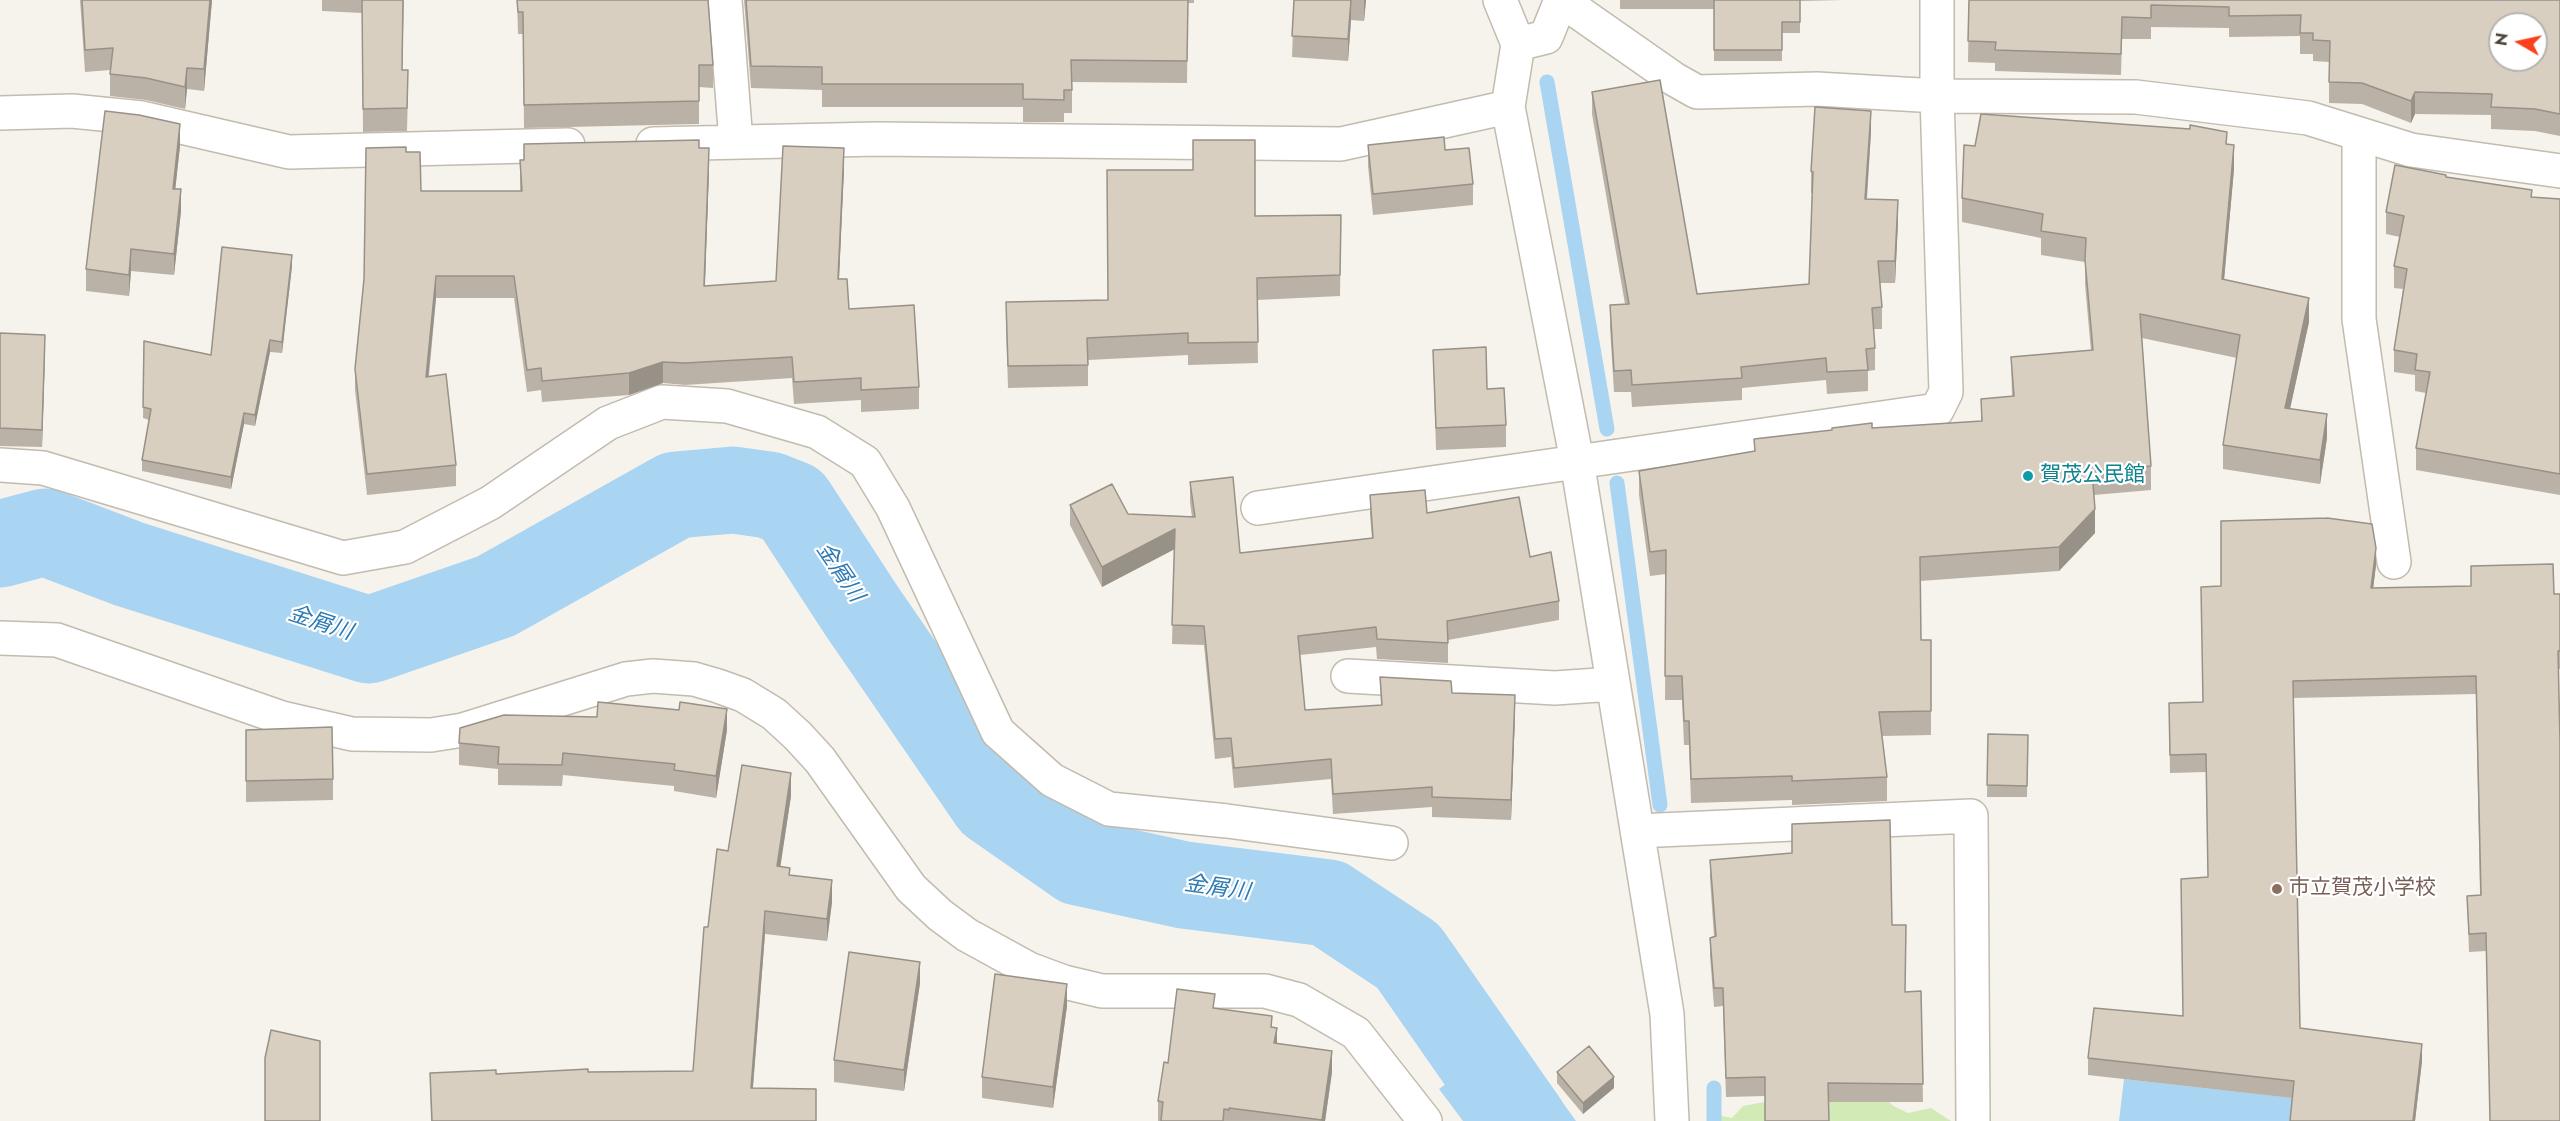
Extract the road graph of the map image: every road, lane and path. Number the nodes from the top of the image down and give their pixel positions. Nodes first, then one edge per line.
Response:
1 (725, 0) edge
2 (1500, 0) edge
3 (1561, 0) edge
4 (1937, 0) edge
5 (1518, 44) junction
6 (1937, 96) junction
7 (1508, 106) junction
8 (0, 113) edge
9 (2359, 135) junction
10 (736, 142) junction
11 (2560, 171) edge
12 (1577, 461) junction
13 (0, 465) edge
14 (1258, 508) dead end
15 (2394, 562) dead end
16 (0, 638) edge
17 (1348, 676) dead end
18 (1613, 684) junction
19 (1637, 831) junction
20 (1391, 843) dead end
21 (1425, 1121) edge
22 (1672, 1121) edge
23 (1973, 1121) edge

1 - 10 street
2 - 5 street
3 - 5 street
3 - 6 street
4 - 6 street
5 - 7 street
6 - 9 street
6 - 12 street
7 - 10 street
7 - 12 street
8 - 10 street
9 - 11 street
9 - 15 street
12 - 14 street
12 - 18 street
13 - 20 street
16 - 21 street
17 - 18 street
18 - 19 street
19 - 22 street
19 - 23 street

